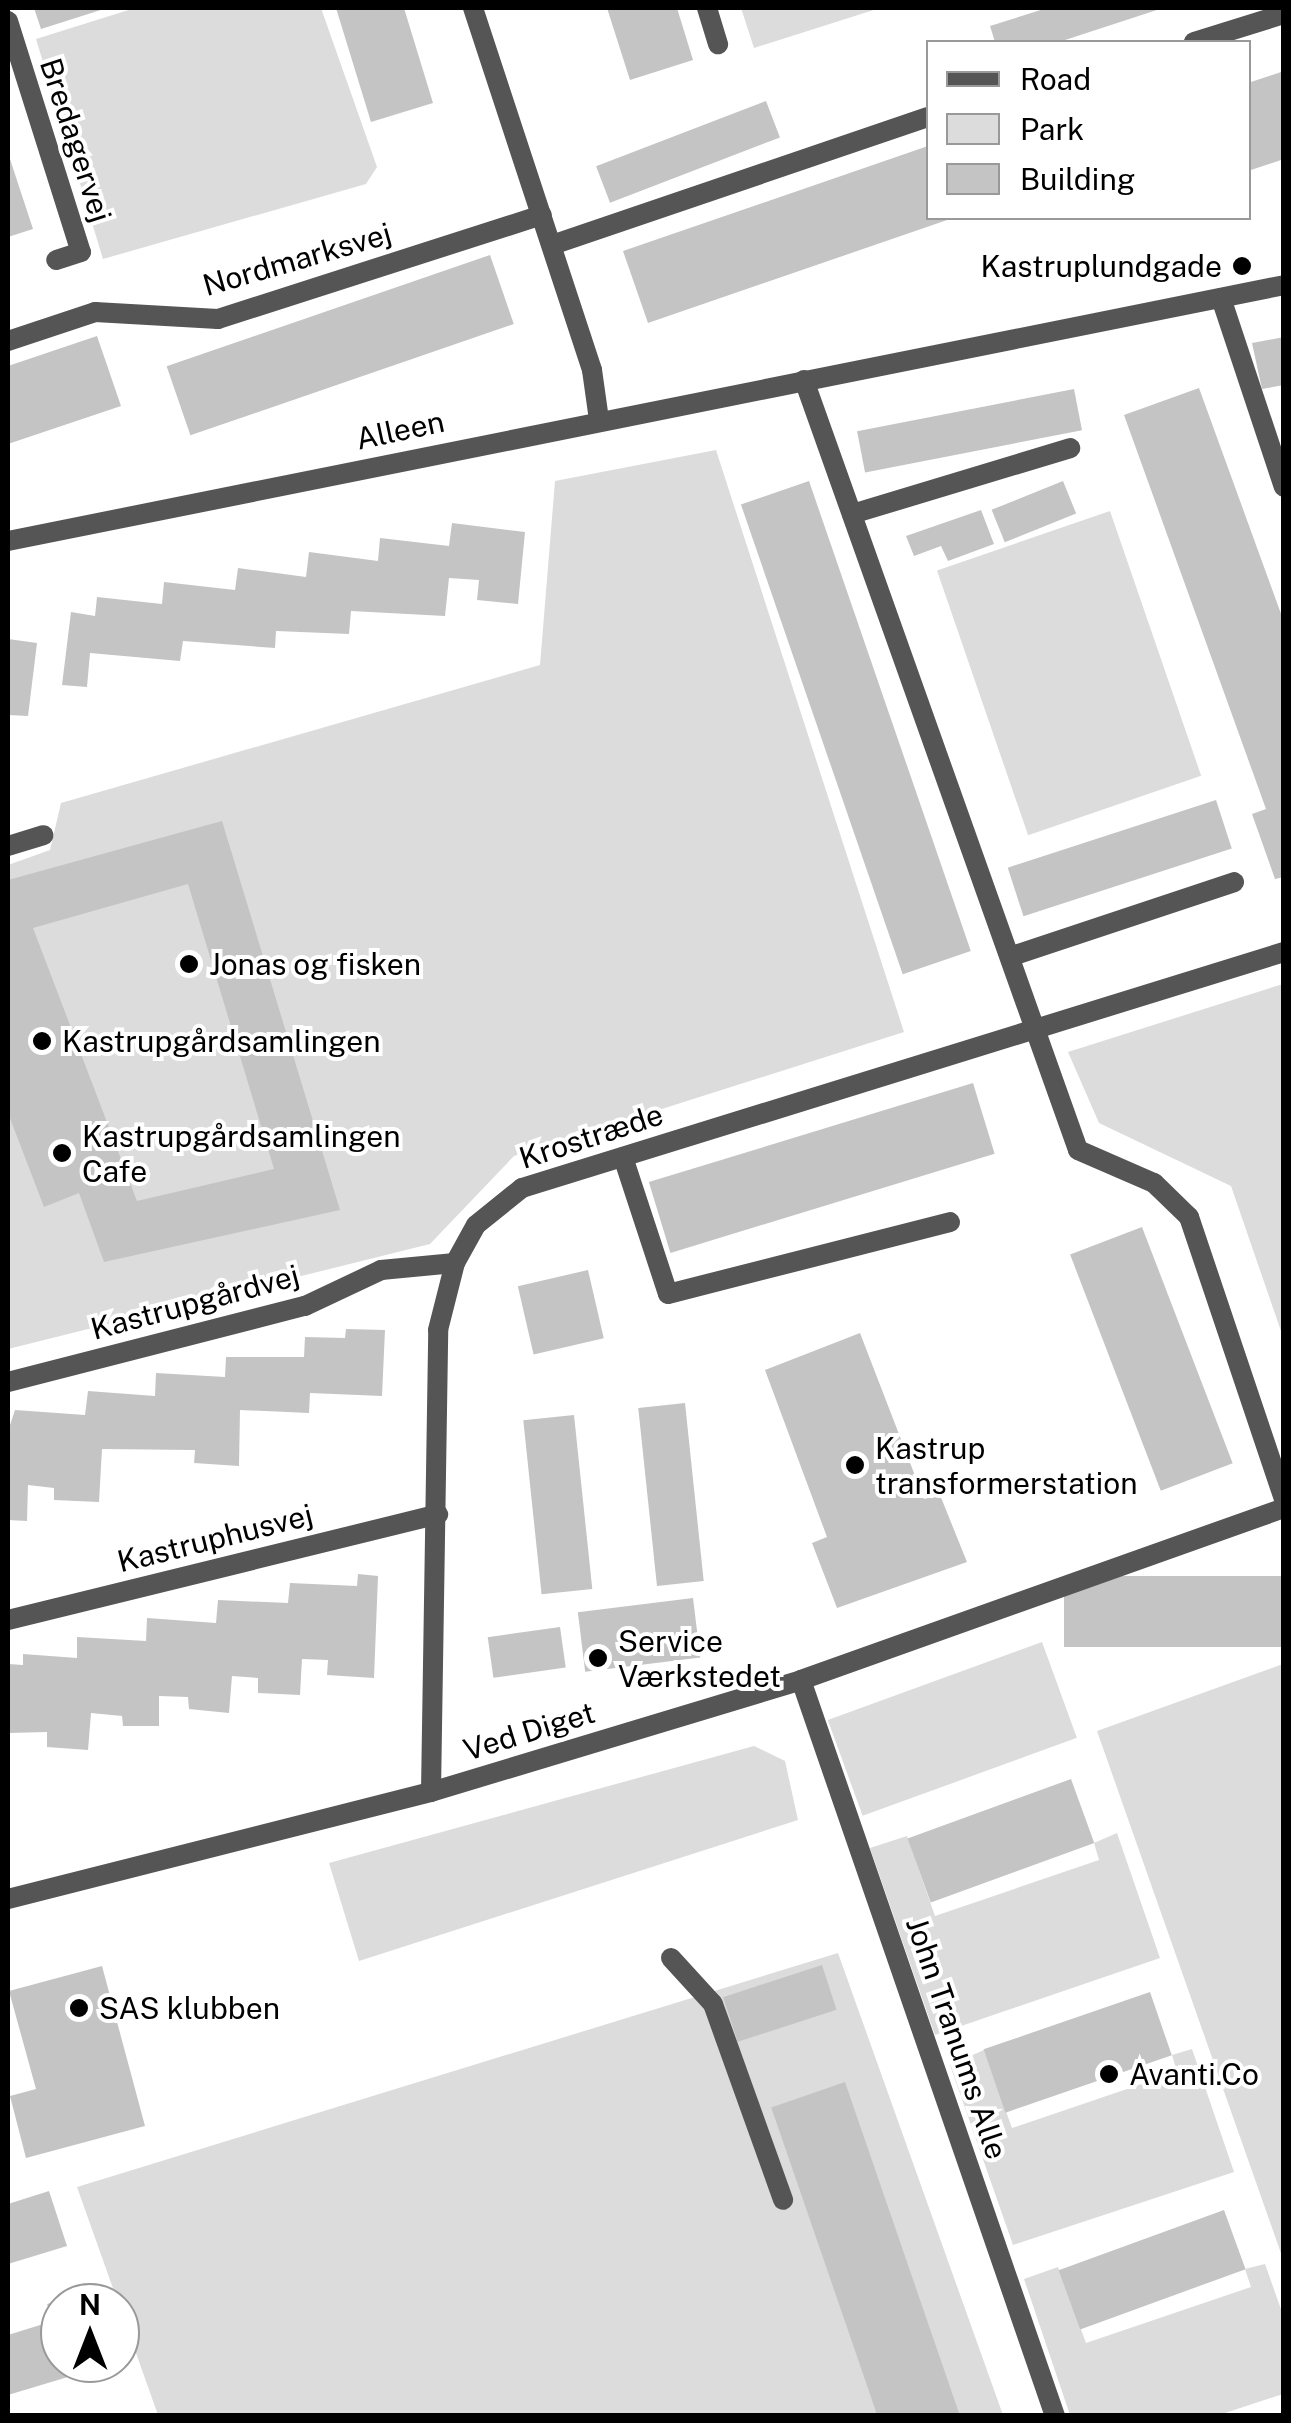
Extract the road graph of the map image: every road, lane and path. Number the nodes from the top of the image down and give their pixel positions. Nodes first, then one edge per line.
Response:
1 (473, 8) edge
2 (707, 8) edge
3 (1284, 14) edge
4 (8, 21) edge
5 (1200, 40) edge
6 (718, 44) dead end
7 (926, 118) edge
8 (542, 215) junction
9 (552, 244) junction
10 (56, 260) dead end
11 (1284, 286) edge
12 (1221, 298) junction
13 (8, 341) edge
14 (804, 380) junction
15 (599, 420) junction
16 (1274, 427) edge
17 (1070, 448) dead end
18 (1284, 487) edge
19 (852, 514) junction
20 (8, 541) edge
21 (43, 835) dead end
22 (8, 846) edge
23 (1234, 882) dead end
24 (1284, 952) edge
25 (1012, 956) junction
26 (1037, 1026) junction
27 (623, 1156) junction
28 (950, 1222) dead end
29 (455, 1263) junction
30 (8, 1382) edge
31 (1284, 1499) edge
32 (1284, 1508) edge
33 (438, 1514) junction
34 (8, 1620) edge
35 (801, 1680) junction
36 (431, 1792) junction
37 (8, 1899) edge
38 (671, 1958) dead end
39 (783, 2200) dead end
40 (1055, 2416) edge

1 - 8 street
2 - 6 street
3 - 5 street
4 - 10 street, Bredagervej
7 - 9 street
8 - 9 street
8 - 13 street, Nordmarksvej
9 - 15 street
11 - 12 street, Alleen
12 - 14 street, Alleen
12 - 16 street
14 - 15 street, Alleen
14 - 19 street
15 - 20 street, Alleen
16 - 18 street
17 - 19 street
19 - 25 street
21 - 22 street
23 - 25 street
24 - 26 street, Krostræde
25 - 26 street
26 - 27 street, Krostræde
26 - 31 street
27 - 28 street
27 - 29 street, Krostræde
29 - 30 street, Kastrupgårdvej
29 - 33 street, Krostræde
32 - 35 street, Ved Diget
33 - 34 street, Kastruphusvej
33 - 36 street, Krostræde
35 - 36 street, Ved Diget
35 - 40 street, John Tranums Alle
36 - 37 street, Ved Diget
38 - 39 street

